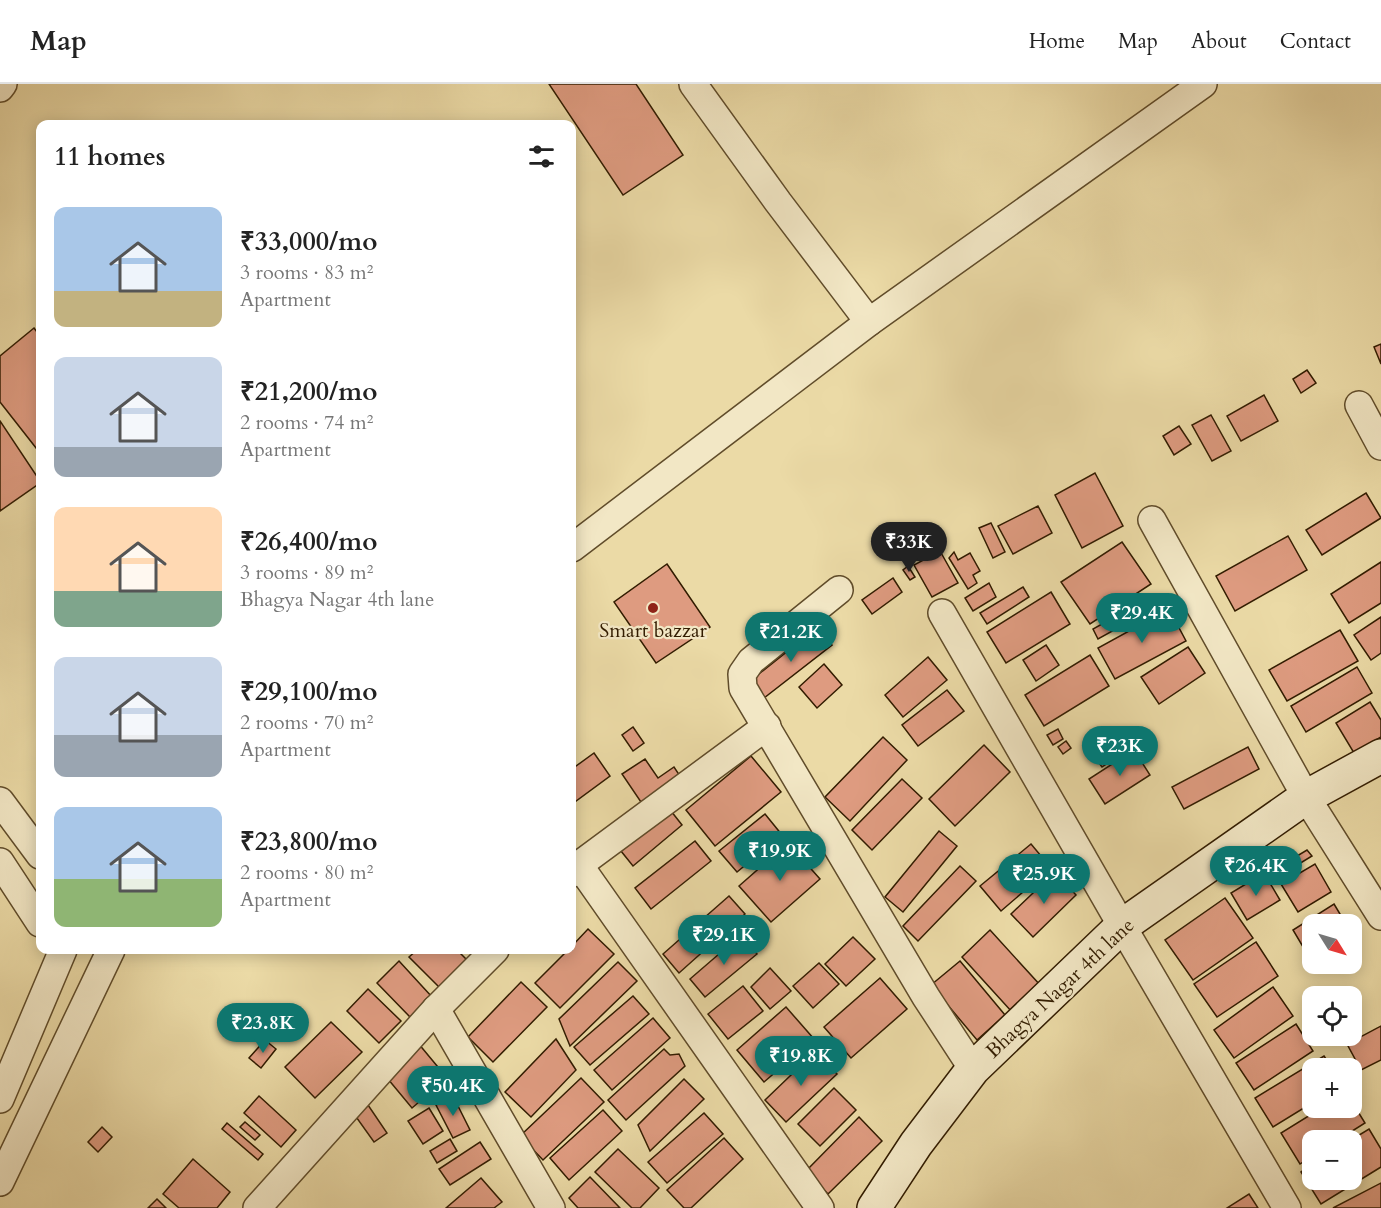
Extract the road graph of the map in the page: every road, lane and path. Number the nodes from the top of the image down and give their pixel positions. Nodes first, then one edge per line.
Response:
1 (3, 84) edge
2 (693, 84) edge
3 (1203, 84) edge
4 (0, 88) edge
5 (869, 322) junction
6 (1359, 405) dead end
7 (1381, 446) edge
8 (1152, 520) dead end
9 (576, 545) edge
10 (839, 590) dead end
11 (942, 613) dead end
12 (767, 726) junction
13 (1381, 756) edge
14 (1306, 797) junction
15 (0, 801) edge
16 (36, 850) edge
17 (0, 862) edge
18 (576, 868) edge
19 (576, 870) edge
20 (1381, 916) edge
21 (36, 917) edge
22 (1122, 926) junction
23 (59, 954) edge
24 (106, 954) edge
25 (491, 954) edge
26 (436, 1009) junction
27 (973, 1069) junction
28 (0, 1099) edge
29 (0, 1182) edge
30 (257, 1208) edge
31 (551, 1208) edge
32 (820, 1208) edge
33 (874, 1208) edge
34 (1287, 1208) edge

1 - 4 street
2 - 5 street
3 - 5 street
5 - 9 street
6 - 7 street
8 - 14 street
10 - 12 street
11 - 22 street
12 - 18 street
12 - 27 street
13 - 14 main road, Bhagya Nagar 4th lane
14 - 20 street
14 - 22 main road, Bhagya Nagar 4th lane
15 - 16 street
17 - 21 street
19 - 32 street
22 - 27 main road, Bhagya Nagar 4th lane
22 - 34 street
23 - 28 street
24 - 29 street
25 - 26 street
26 - 30 street
26 - 31 street
27 - 33 main road, Bhagya Nagar 4th lane

